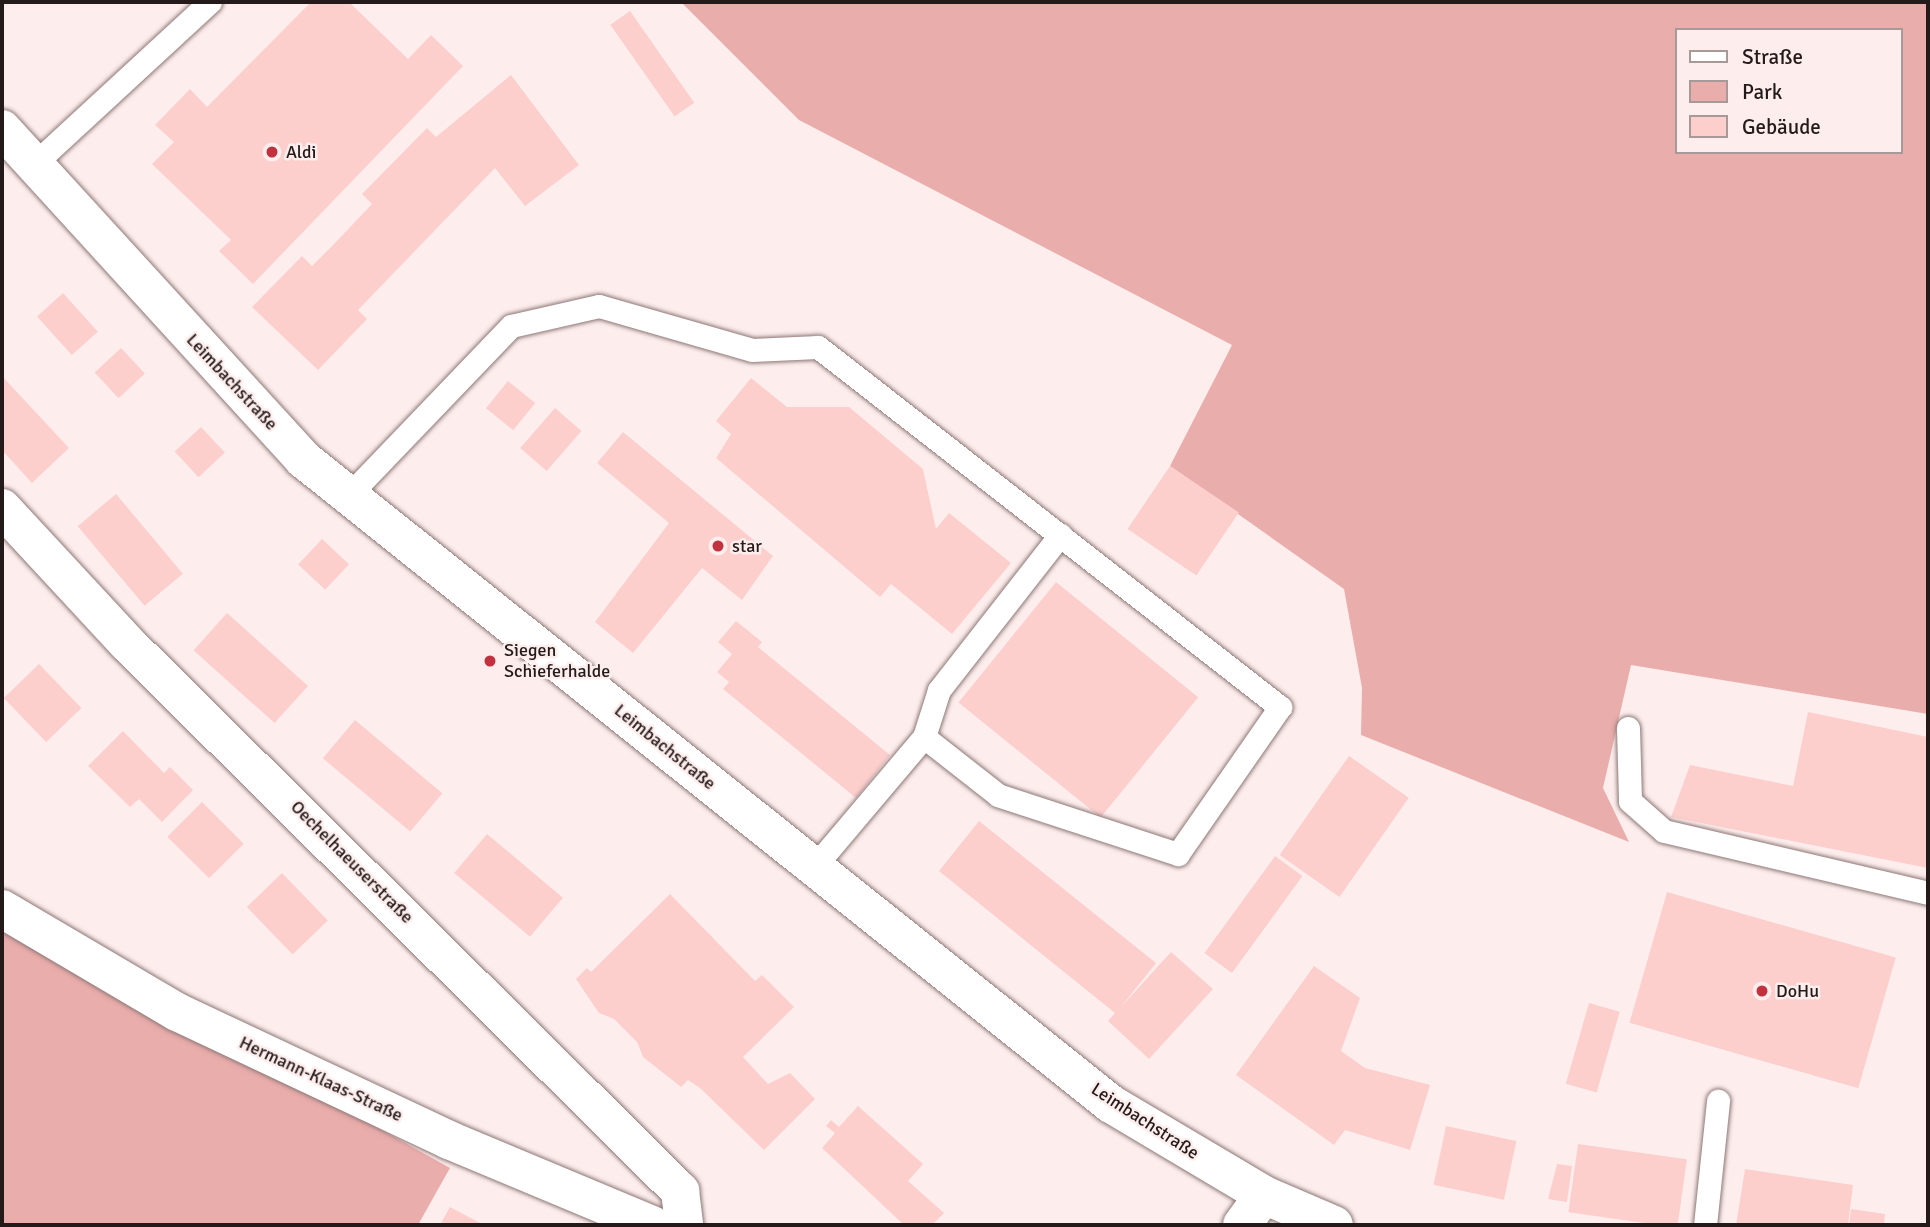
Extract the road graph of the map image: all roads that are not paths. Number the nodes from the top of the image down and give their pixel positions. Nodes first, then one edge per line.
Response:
1 (210, 2) edge
2 (2, 129) edge
3 (32, 166) junction
4 (349, 495) junction
5 (2, 508) edge
6 (1060, 535) junction
7 (1628, 727) dead end
8 (924, 737) junction
9 (814, 867) junction
10 (1928, 893) edge
11 (2, 909) edge
12 (1718, 1101) dead end
13 (1264, 1195) junction
14 (652, 1225) edge
15 (684, 1225) edge
16 (1242, 1225) edge
17 (1334, 1225) edge
18 (1705, 1225) edge

1 - 3 lane
2 - 3 street, Leimbachstraße
3 - 4 street, Leimbachstraße
4 - 6 lane
4 - 9 street, Leimbachstraße
5 - 15 street, Oechelhaeuserstraße
6 - 8 lane
6 - 8 lane
7 - 10 lane
8 - 9 lane
9 - 13 street, Leimbachstraße
11 - 14 street, Hermann-Klaas-Straße
12 - 18 lane
13 - 16 street
13 - 17 street, Leimbachstraße

